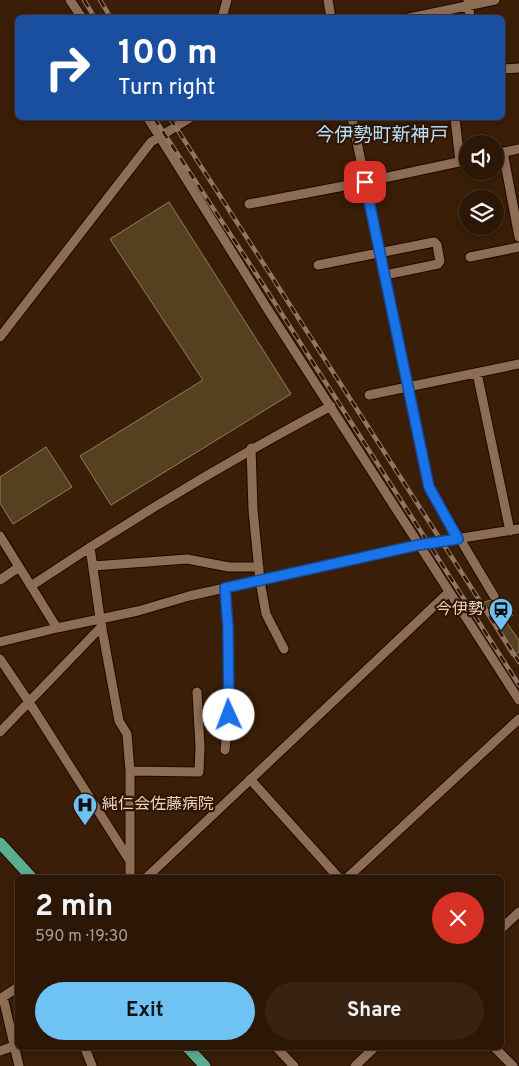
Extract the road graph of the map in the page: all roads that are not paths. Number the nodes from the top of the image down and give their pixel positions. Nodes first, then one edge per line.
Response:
1 (70, 0) edge
2 (227, 0) edge
3 (328, 0) edge
4 (495, 0) edge
5 (469, 3) edge
6 (80, 15) edge
7 (223, 15) edge
8 (330, 15) edge
9 (421, 15) edge
10 (505, 68) edge
11 (519, 68) edge
12 (149, 120) edge
13 (186, 120) edge
14 (352, 120) edge
15 (454, 120) edge
16 (160, 136) junction
17 (459, 139) edge
18 (519, 149) edge
19 (504, 152) edge
20 (459, 162) edge
21 (504, 174) edge
22 (365, 182) junction
23 (249, 204) dead end
24 (519, 237) edge
25 (519, 247) edge
26 (380, 253) junction
27 (470, 257) dead end
28 (318, 265) dead end
29 (385, 274) junction
30 (0, 337) edge
31 (519, 364) edge
32 (477, 373) junction
33 (407, 387) junction
34 (369, 395) dead end
35 (331, 406) junction
36 (251, 448) junction
37 (514, 530) edge
38 (0, 536) edge
39 (458, 539) junction
40 (418, 545) junction
41 (90, 547) junction
42 (92, 566) junction
43 (19, 567) junction
44 (259, 567) junction
45 (0, 580) edge
46 (260, 580) junction
47 (31, 586) junction
48 (225, 588) junction
49 (449, 592) junction
50 (494, 596) dead end
51 (101, 622) junction
52 (57, 628) junction
53 (0, 642) edge
54 (284, 650) dead end
55 (0, 659) edge
56 (197, 692) dead end
57 (519, 700) edge
58 (29, 702) junction
59 (519, 719) edge
60 (0, 732) edge
61 (225, 750) dead end
62 (130, 772) junction
63 (250, 779) junction
64 (0, 843) edge
65 (130, 862) junction
66 (29, 875) edge
67 (130, 875) edge
68 (149, 875) edge
69 (336, 875) edge
70 (350, 875) edge
71 (519, 912) edge
72 (504, 926) edge
73 (15, 989) edge
74 (2, 998) edge
75 (14, 1046) junction
76 (86, 1050) edge
77 (190, 1050) edge
78 (279, 1050) edge
79 (372, 1050) edge
80 (497, 1050) edge
81 (0, 1051) edge
82 (19, 1066) edge
83 (92, 1066) edge
84 (205, 1066) edge
85 (294, 1066) edge
86 (355, 1066) edge
87 (513, 1066) edge

1 - 6 street
2 - 7 street
3 - 8 street
4 - 5 street
5 - 9 street
10 - 11 street
12 - 16 street
13 - 16 street
14 - 22 street
15 - 17 street
16 - 30 street
16 - 35 street
18 - 19 street
20 - 22 street
21 - 24 street
22 - 23 street
22 - 26 street
25 - 27 street
26 - 28 street
26 - 29 street
26 - 29 street
29 - 33 street
31 - 32 street
32 - 33 street
32 - 37 street
33 - 34 street
33 - 39 street
35 - 36 street
35 - 40 street
36 - 41 street
36 - 44 street
37 - 39 street
38 - 43 street
39 - 40 street
39 - 50 street
40 - 46 street
40 - 49 street
41 - 42 street
41 - 47 street
42 - 44 street
42 - 51 street
43 - 45 street
43 - 47 street
44 - 46 street
46 - 48 street
46 - 54 street
47 - 52 street
48 - 51 street
48 - 61 street
49 - 57 street
49 - 63 street
51 - 52 street
51 - 58 street
51 - 62 street
52 - 53 street
55 - 58 street
56 - 62 street
58 - 60 street
58 - 65 street
59 - 70 street
62 - 65 street
63 - 68 street
63 - 69 street
64 - 66 main road
65 - 67 street
71 - 72 street
73 - 74 street
74 - 75 street
75 - 81 street
75 - 82 street
76 - 83 street
77 - 84 main road
78 - 85 street
79 - 86 street
80 - 87 street

